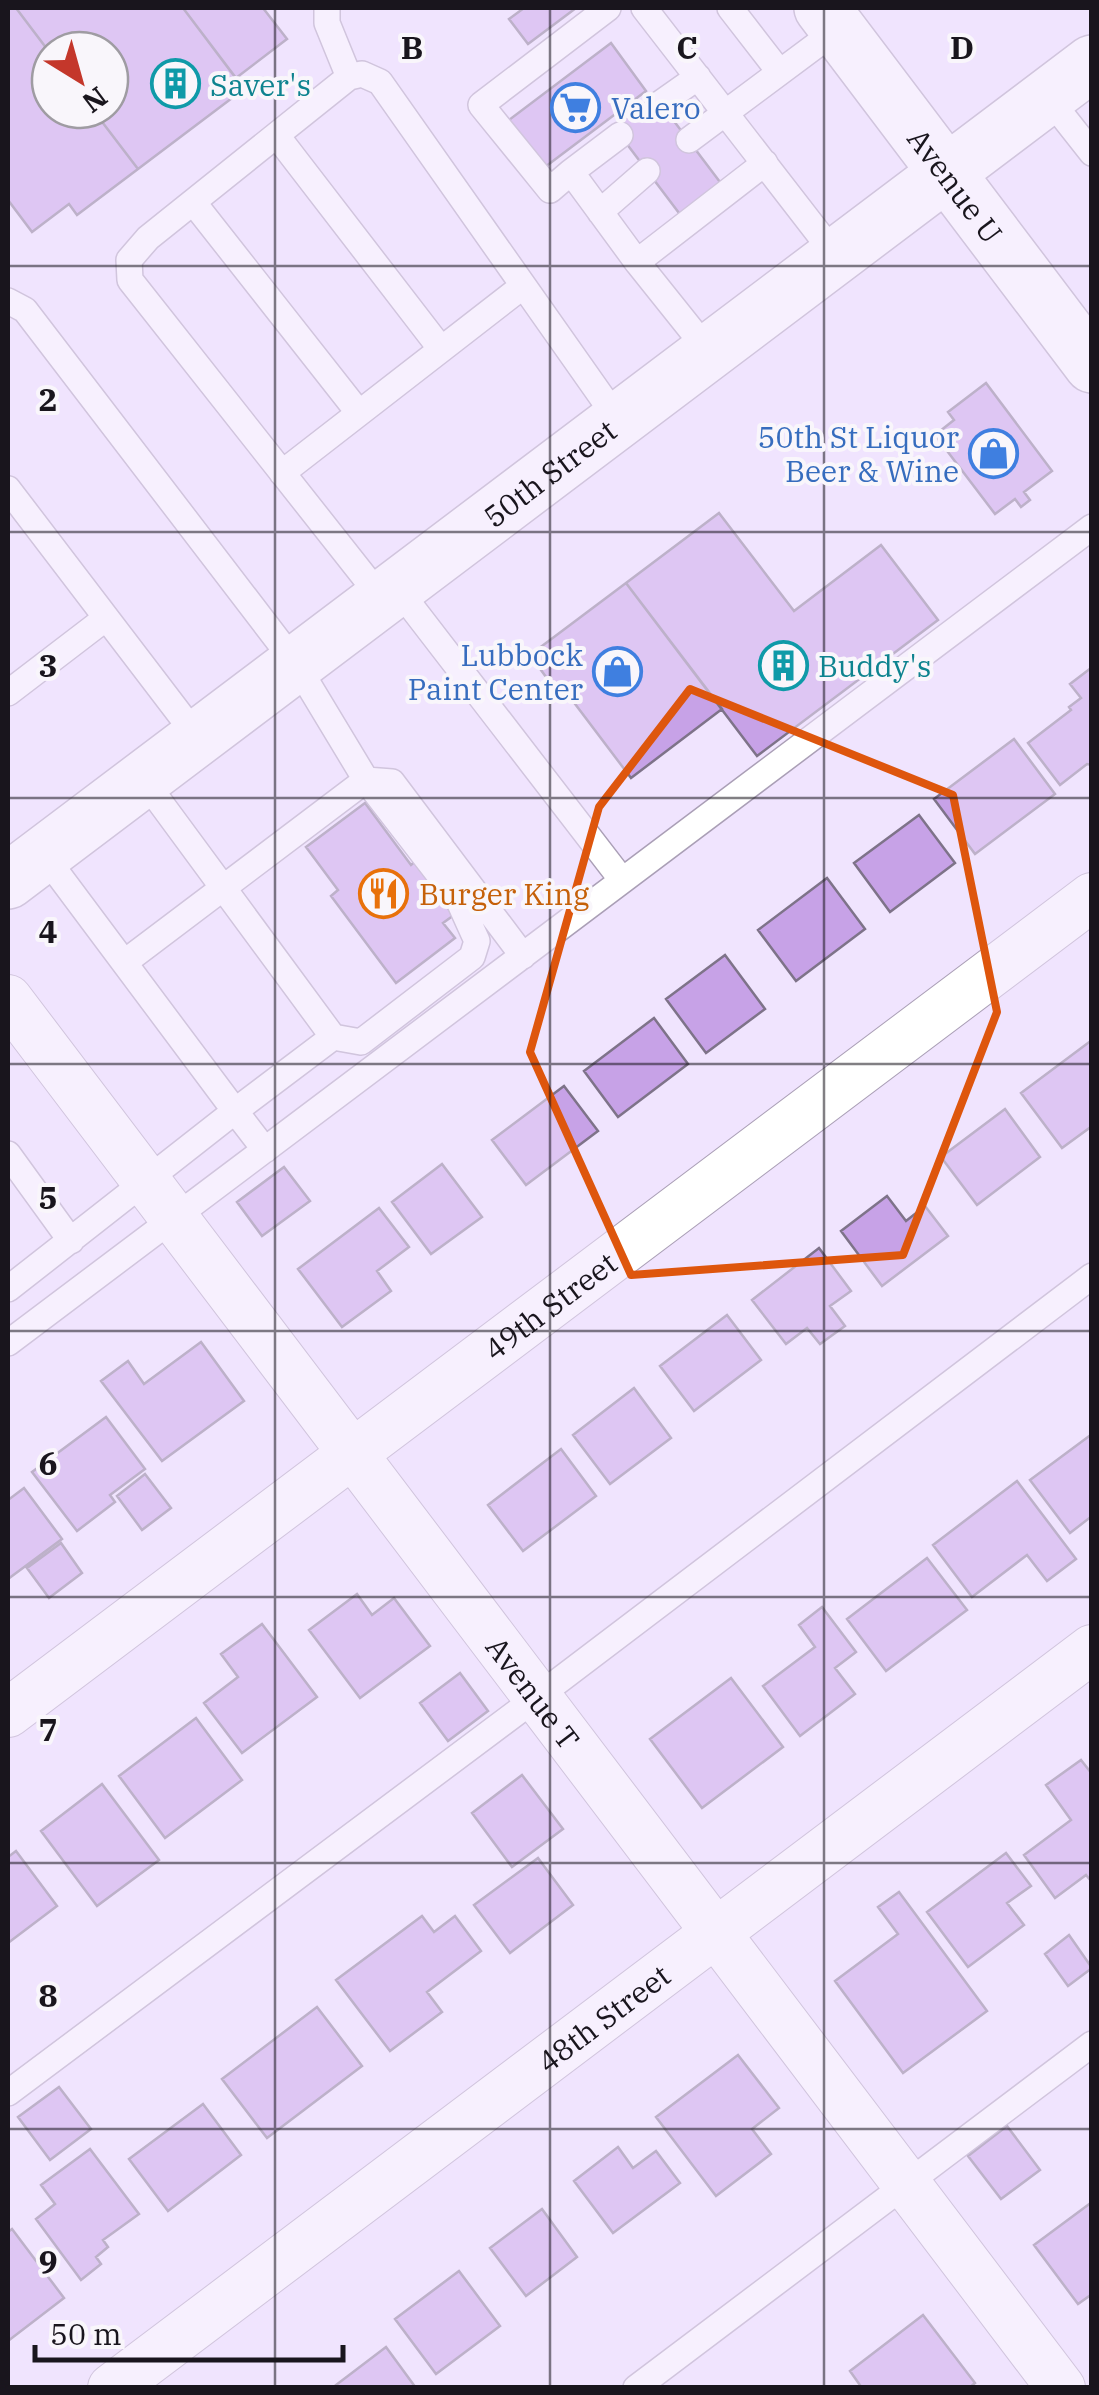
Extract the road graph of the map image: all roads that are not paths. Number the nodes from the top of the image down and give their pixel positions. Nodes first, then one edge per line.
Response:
1 (327, 8) edge
2 (608, 8) edge
3 (644, 8) edge
4 (730, 8) edge
5 (830, 18) edge
6 (1092, 63) edge
7 (778, 70) junction
8 (350, 77) junction
9 (698, 77) junction
10 (1047, 96) junction
11 (661, 103) dead end
12 (725, 111) junction
13 (620, 135) dead end
14 (276, 136) junction
15 (689, 140) dead end
16 (1092, 153) edge
17 (765, 163) junction
18 (648, 171) dead end
19 (571, 172) junction
20 (947, 173) junction
21 (193, 202) junction
22 (600, 212) junction
23 (836, 256) junction
24 (637, 262) junction
25 (523, 286) junction
26 (8, 301) edge
27 (1078, 337) edge
28 (441, 349) junction
29 (708, 352) junction
30 (358, 413) junction
31 (618, 420) junction
32 (282, 472) junction
33 (8, 489) edge
34 (1092, 527) edge
35 (389, 594) junction
36 (106, 618) junction
37 (296, 664) junction
38 (8, 693) edge
39 (198, 738) junction
40 (143, 779) junction
41 (366, 780) junction
42 (25, 868) edge
43 (622, 880) junction
44 (223, 888) junction
45 (1092, 896) edge
46 (523, 956) junction
47 (125, 962) junction
48 (8, 999) edge
49 (333, 1036) junction
50 (363, 1077) junction
51 (235, 1111) junction
52 (264, 1150) junction
53 (8, 1154) edge
54 (159, 1201) junction
55 (71, 1241) junction
56 (1092, 1276) edge
57 (8, 1288) edge
58 (8, 1343) edge
59 (351, 1455) junction
60 (1092, 1649) edge
61 (536, 1698) junction
62 (8, 1714) edge
63 (715, 1933) junction
64 (1092, 2044) edge
65 (8, 2093) edge
66 (906, 2184) junction
67 (112, 2388) edge
68 (636, 2388) edge
69 (1061, 2388) edge

1 - 8 lane
2 - 19 lane
3 - 9 lane
4 - 7 lane
5 - 7 lane
5 - 20 main road, Avenue U
6 - 10 main road, 50th Street
7 - 12 lane
8 - 14 lane
8 - 25 lane
9 - 11 lane
9 - 12 lane
10 - 16 lane
10 - 20 main road, 50th Street
12 - 15 lane
12 - 17 lane
13 - 19 lane
14 - 21 lane
14 - 28 lane
17 - 23 lane
17 - 24 lane
18 - 22 lane
19 - 22 lane
20 - 23 main road, 50th Street
20 - 27 main road, Avenue U
21 - 30 lane
21 - 32 lane
22 - 24 lane
23 - 29 main road, 50th Street
24 - 29 lane
25 - 28 lane
25 - 31 lane
26 - 37 lane
28 - 30 lane
29 - 31 main road, 50th Street
30 - 32 lane
31 - 35 main road, 50th Street
32 - 35 lane
33 - 36 lane
34 - 43 lane
35 - 37 main road, 50th Street
35 - 43 lane
36 - 38 lane
36 - 39 lane
37 - 39 main road, 50th Street
37 - 41 lane
39 - 40 main road, 50th Street
40 - 42 main road, 50th Street
40 - 44 lane
41 - 44 lane
41 - 46 lane
41 - 49 lane
42 - 47 lane
43 - 46 lane
44 - 47 lane
44 - 49 lane
45 - 59 street, 49th Street
46 - 50 lane
47 - 51 lane
48 - 54 street, Avenue T
49 - 50 lane
49 - 51 lane
50 - 52 lane
51 - 52 lane
51 - 54 lane
52 - 54 lane
53 - 55 lane
54 - 55 lane
54 - 58 lane
54 - 59 street, Avenue T
55 - 57 lane
56 - 61 lane
59 - 61 street, Avenue T
59 - 62 street, 49th Street
60 - 63 street, 48th Street
61 - 63 street, Avenue T
61 - 65 lane
63 - 66 street, Avenue T
63 - 67 street, 48th Street
64 - 66 lane
66 - 68 lane
66 - 69 street, Avenue T

